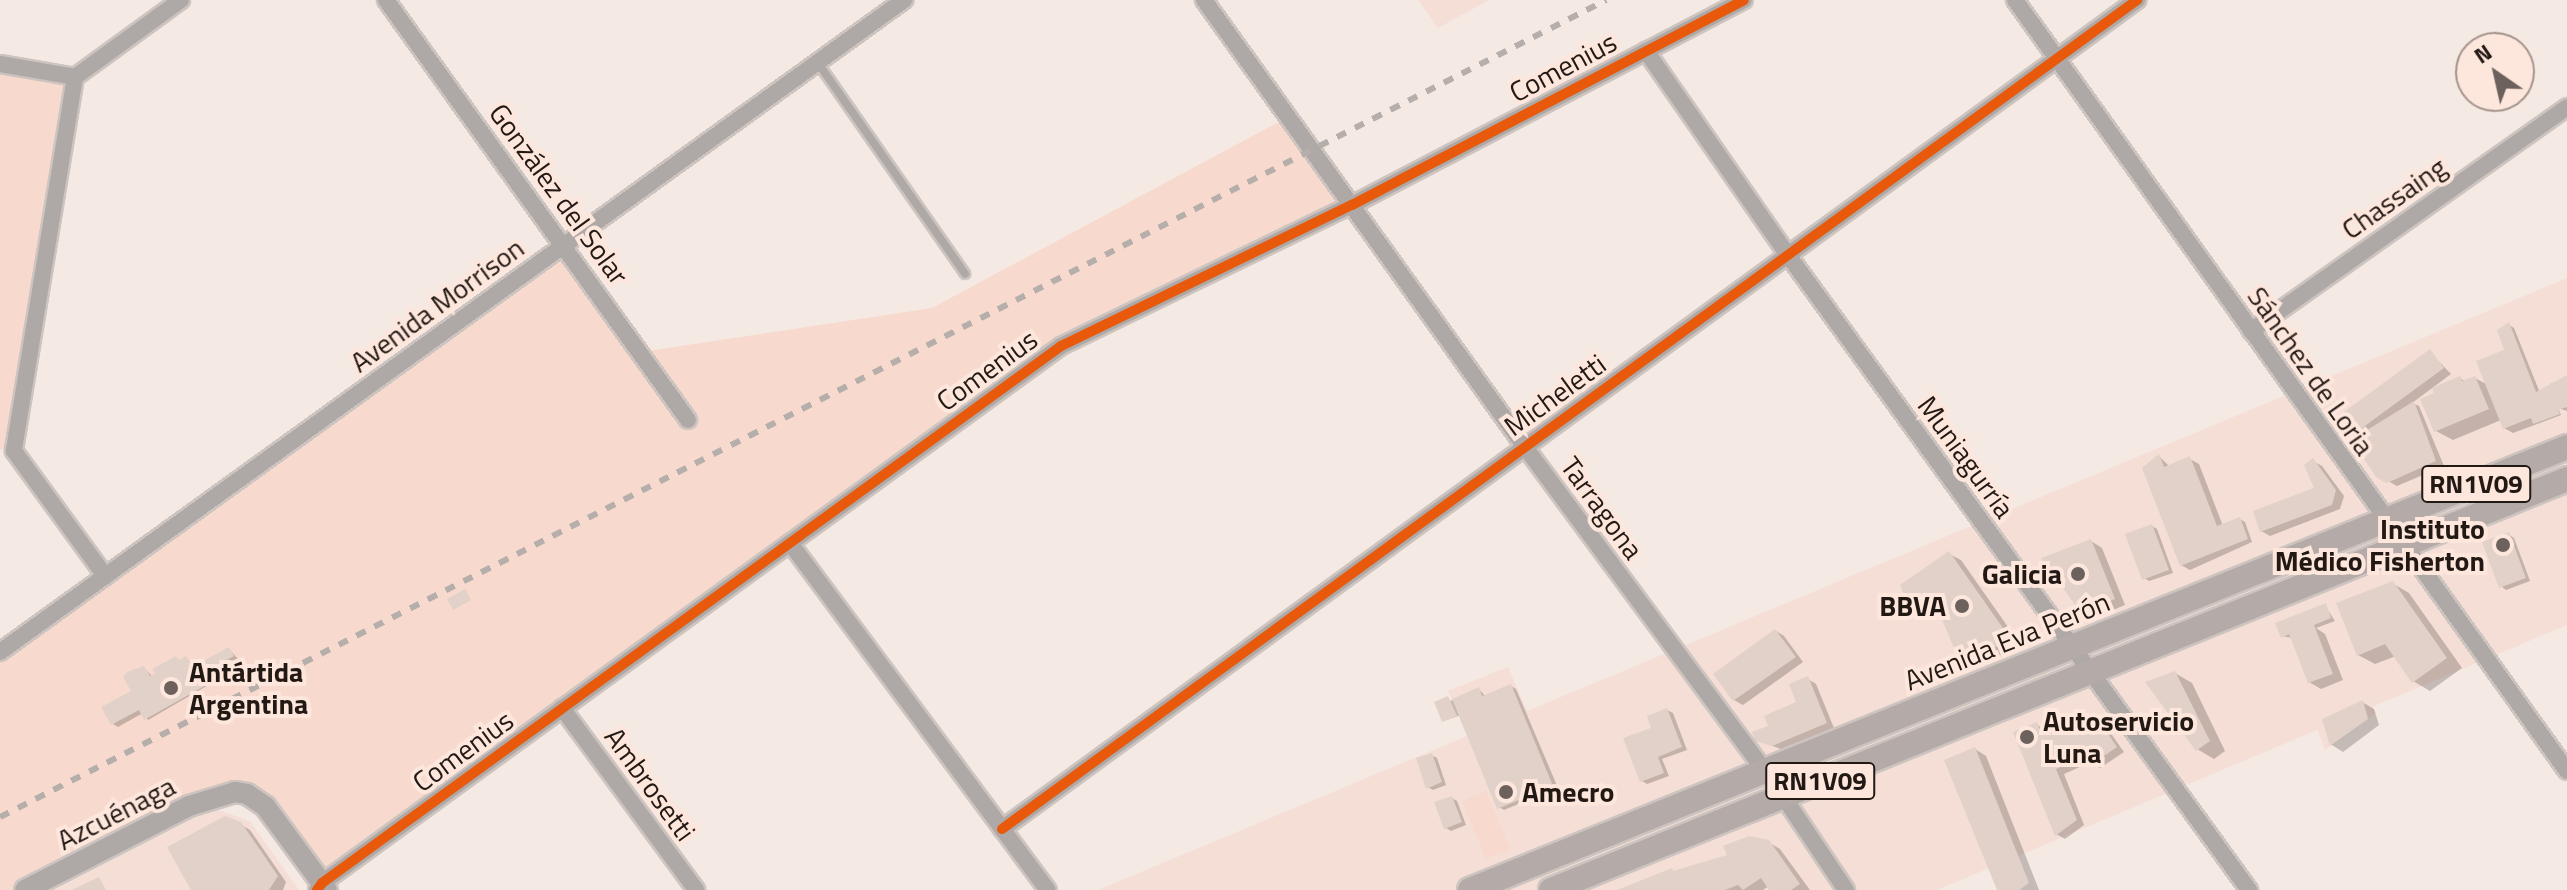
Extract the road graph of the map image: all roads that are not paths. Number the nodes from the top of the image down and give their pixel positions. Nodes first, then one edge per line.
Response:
1 (181, 0) edge
2 (386, 0) edge
3 (904, 0) edge
4 (1204, 0) edge
5 (1744, 0) edge
6 (2015, 0) edge
7 (2137, 0) edge
8 (1646, 51) junction
9 (2057, 58) junction
10 (817, 63) junction
11 (0, 64) edge
12 (75, 77) junction
13 (2567, 107) edge
14 (1352, 205) junction
15 (565, 245) junction
16 (1788, 255) junction
17 (965, 274) dead end
18 (2251, 331) junction
19 (688, 420) dead end
20 (1525, 447) junction
21 (2567, 447) edge
22 (7, 450) edge
23 (2567, 479) edge
24 (2385, 521) junction
25 (790, 543) junction
26 (2403, 545) junction
27 (105, 576) junction
28 (2072, 647) junction
29 (0, 652) edge
30 (2090, 672) junction
31 (562, 708) junction
32 (1764, 771) junction
33 (2567, 771) edge
34 (1783, 796) junction
35 (1002, 829) junction
36 (322, 888) edge
37 (25, 890) edge
38 (696, 890) edge
39 (1048, 890) edge
40 (1470, 890) edge
41 (1551, 890) edge
42 (1846, 890) edge
43 (2249, 890) edge

1 - 12 street
2 - 15 street, González del Solar
3 - 10 street, Avenida Morrison
4 - 14 street, Tarragona
5 - 8 street, Comenius
6 - 9 street, Sánchez de Loria
7 - 9 street, Micheletti
8 - 14 street, Comenius
8 - 16 street, Muniagurría
9 - 16 street, Micheletti
9 - 18 street, Sánchez de Loria
10 - 15 street, Avenida Morrison
10 - 17 lane
11 - 12 street
12 - 22 street
13 - 18 street, Chassaing
14 - 20 street, Tarragona
14 - 25 street, Comenius
15 - 19 street, González del Solar
15 - 27 street, Avenida Morrison
16 - 20 street, Micheletti
16 - 28 street, Muniagurría
18 - 24 street, Sánchez de Loria
20 - 32 street, Tarragona
20 - 35 street, Micheletti
21 - 24 main road, Avenida Eva Perón / RN1V09
22 - 27 street
23 - 26 main road, RN1V09
24 - 26 street, Sánchez de Loria
24 - 28 main road, Avenida Eva Perón / RN1V09
25 - 31 street, Comenius
25 - 35 street
26 - 30 main road, RN1V09
26 - 33 street, Sánchez de Loria
27 - 29 street, Avenida Morrison
28 - 30 street, Muniagurría
28 - 32 main road, Avenida Eva Perón / RN1V09
30 - 34 main road, RN1V09
30 - 43 street, Muniagurría
31 - 36 street, Comenius
31 - 38 street, Ambrosetti
32 - 34 street, Tarragona
32 - 40 main road, Avenida Eva Perón / RN1V09
34 - 41 main road, RN1V09
34 - 42 street, Tarragona
35 - 39 street
36 - 37 street, Azcuénaga

